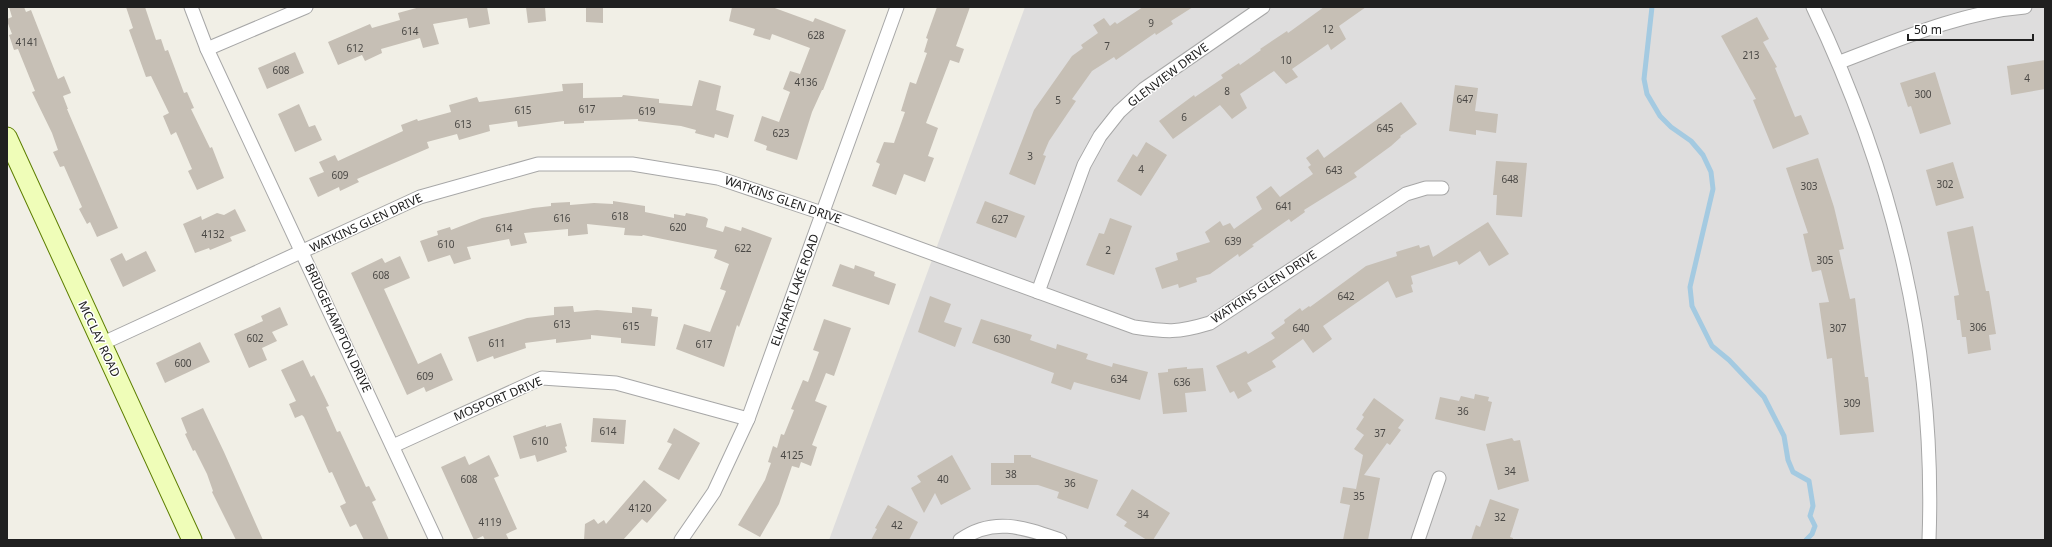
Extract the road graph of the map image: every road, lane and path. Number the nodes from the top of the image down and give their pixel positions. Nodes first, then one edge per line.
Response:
1 (191, 7) edge
2 (306, 7) edge
3 (897, 7) edge
4 (1263, 7) edge
5 (1813, 7) edge
6 (2021, 7) edge
7 (2025, 7) edge
8 (207, 49) junction
9 (1840, 62) junction
10 (7, 137) edge
11 (1442, 188) dead end
12 (822, 213) junction
13 (303, 252) junction
14 (1038, 292) junction
15 (101, 344) junction
16 (748, 419) junction
17 (393, 446) junction
18 (1439, 478) dead end
19 (192, 540) edge
20 (436, 540) edge
21 (681, 540) edge
22 (960, 540) edge
23 (1060, 540) edge
24 (1418, 540) edge
25 (1929, 540) edge

1 - 8 street, BRIDGEHAMPTON DRIVE
2 - 8 street
3 - 12 street, ELKHART LAKE ROAD
4 - 14 street, GLENVIEW DRIVE
5 - 9 street
6 - 7 street
6 - 9 street
8 - 13 street, BRIDGEHAMPTON DRIVE
9 - 25 street
10 - 15 main road, MCCLAY ROAD
11 - 14 street, WATKINS GLEN DRIVE
12 - 13 street, WATKINS GLEN DRIVE
12 - 14 street, WATKINS GLEN DRIVE
12 - 16 street, ELKHART LAKE ROAD
13 - 15 street, WATKINS GLEN DRIVE
13 - 17 street, BRIDGEHAMPTON DRIVE
15 - 19 main road, MCCLAY ROAD
16 - 17 street, MOSPORT DRIVE
16 - 21 street, ELKHART LAKE ROAD
17 - 20 street, BRIDGEHAMPTON DRIVE
18 - 24 street
22 - 23 street

